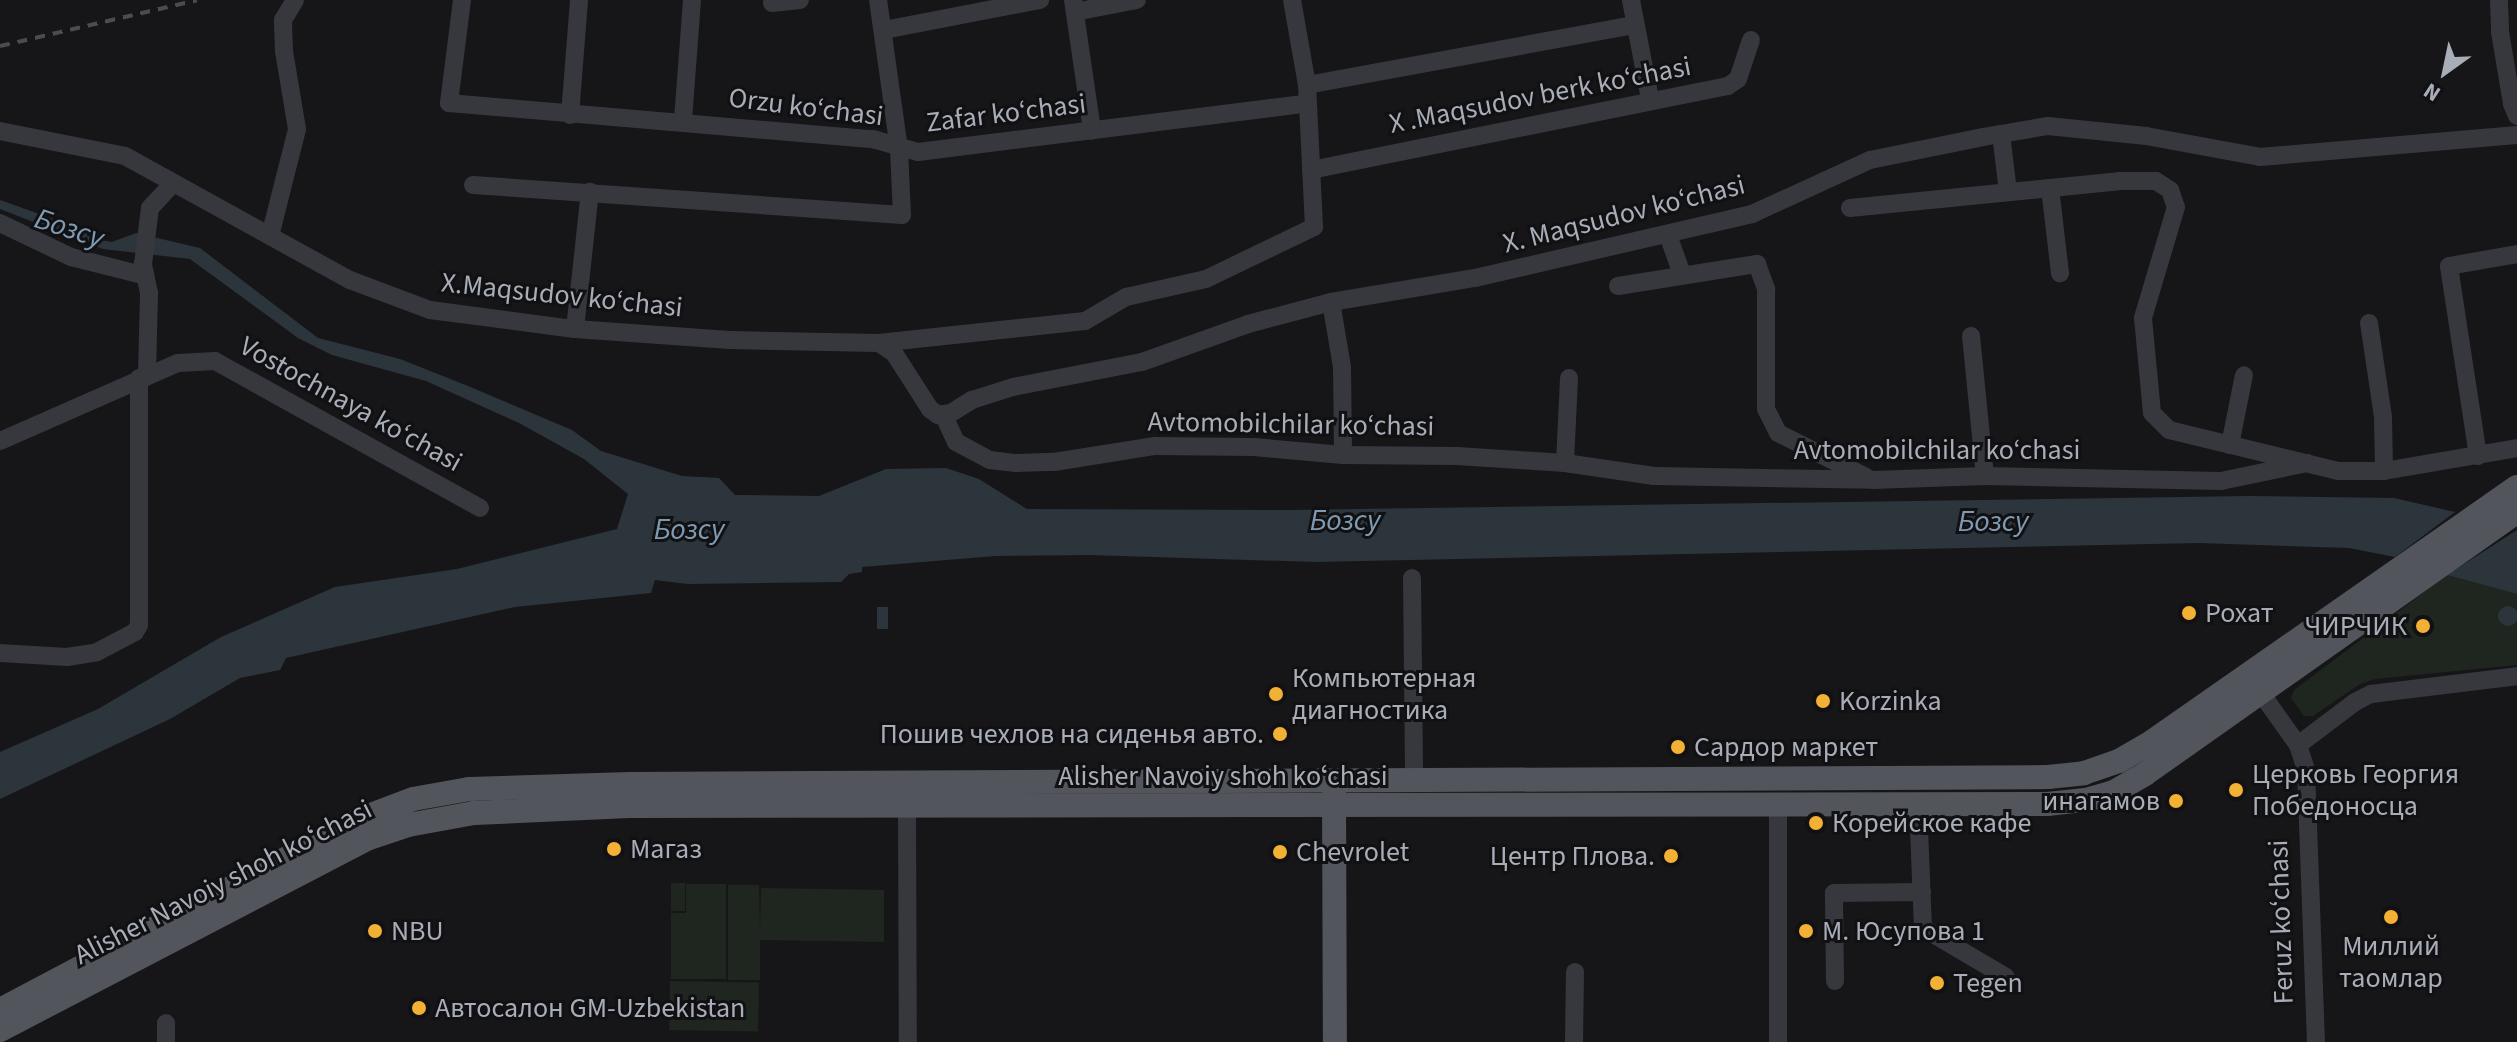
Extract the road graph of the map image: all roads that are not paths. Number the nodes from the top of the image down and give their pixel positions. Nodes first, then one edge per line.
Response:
1 (295, 0) edge
2 (462, 0) edge
3 (579, 0) edge
4 (692, 0) edge
5 (800, 0) edge
6 (878, 0) edge
7 (1040, 0) edge
8 (1137, 0) edge
9 (1292, 0) edge
10 (1631, 0) edge
11 (2499, 0) edge
12 (772, 3) dead end
13 (1074, 6) edge
14 (1635, 25) junction
15 (884, 30) junction
16 (1751, 40) dead end
17 (1307, 95) junction
18 (1650, 99) junction
19 (570, 115) junction
20 (2517, 116) edge
21 (683, 120) junction
22 (0, 131) edge
23 (1092, 131) junction
24 (2001, 134) junction
25 (2517, 135) edge
26 (899, 149) junction
27 (1311, 170) junction
28 (172, 184) junction
29 (473, 185) dead end
30 (2050, 188) junction
31 (590, 192) junction
32 (2008, 192) junction
33 (1850, 208) dead end
34 (0, 223) edge
35 (1668, 235) junction
36 (270, 236) junction
37 (2517, 254) edge
38 (145, 270) junction
39 (2060, 273) dead end
40 (1682, 274) junction
41 (1618, 286) dead end
42 (1331, 302) junction
43 (2369, 323) dead end
44 (575, 329) junction
45 (1971, 336) dead end
46 (879, 343) junction
47 (2244, 375) dead end
48 (143, 377) junction
49 (1569, 378) dead end
50 (943, 414) junction
51 (0, 441) edge
52 (2230, 445) junction
53 (2517, 448) edge
54 (1343, 455) junction
55 (2478, 456) junction
56 (1565, 463) junction
57 (2307, 463) junction
58 (2384, 471) junction
59 (1985, 476) junction
60 (1873, 480) junction
61 (2517, 487) edge
62 (480, 508) dead end
63 (2511, 516) edge
64 (1412, 578) dead end
65 (0, 653) edge
66 (2517, 676) edge
67 (2254, 683) junction
68 (2298, 745) junction
69 (1414, 780) junction
70 (1333, 781) junction
71 (1918, 804) junction
72 (1334, 805) junction
73 (1778, 805) junction
74 (907, 806) junction
75 (1922, 892) junction
76 (1575, 972) dead end
77 (2006, 977) dead end
78 (1835, 981) dead end
79 (0, 1010) edge
80 (166, 1023) dead end
81 (0, 1030) edge
82 (166, 1042) edge
83 (908, 1042) edge
84 (1335, 1042) edge
85 (1574, 1042) edge
86 (1778, 1042) edge
87 (2316, 1042) edge

1 - 36 street
2 - 19 street, Orzu ko‘chasi
3 - 19 street
4 - 21 street
5 - 12 street
6 - 15 street, Orzu ko‘chasi
7 - 15 street
8 - 13 street
9 - 17 street
10 - 14 street
11 - 20 street
13 - 23 street
14 - 17 street, Zafar ko‘chasi
14 - 18 street
15 - 26 street, Orzu ko‘chasi
16 - 18 street, X .Maqsudov berk ko‘chasi
17 - 23 street, Zafar ko‘chasi
17 - 27 street
18 - 27 street, X .Maqsudov berk ko‘chasi
19 - 21 street, Orzu ko‘chasi
21 - 26 street, Orzu ko‘chasi
22 - 28 street
23 - 26 street, Zafar ko‘chasi
24 - 25 street, X. Maqsudov ko‘chasi
24 - 32 street
24 - 35 street, X. Maqsudov ko‘chasi
26 - 31 street, Zafar ko‘chasi
27 - 46 street, X.Maqsudov ko‘chasi
28 - 36 street, X.Maqsudov ko‘chasi
28 - 38 street
29 - 31 street, Zafar ko‘chasi
30 - 32 street
30 - 39 street
30 - 52 street
31 - 44 street
32 - 33 street
34 - 38 street
35 - 40 street
35 - 42 street, X. Maqsudov ko‘chasi
36 - 44 street, X.Maqsudov ko‘chasi
37 - 55 street
38 - 48 street
40 - 41 street
40 - 60 street
42 - 50 street, X. Maqsudov ko‘chasi
42 - 54 street
43 - 58 street
44 - 46 street, X.Maqsudov ko‘chasi
45 - 59 street
46 - 50 street
47 - 52 street
48 - 51 street, Vostochnaya ko‘chasi
48 - 62 street, Vostochnaya ko‘chasi
48 - 65 street
49 - 56 street
50 - 54 street, Avtomobilchilar ko‘chasi
52 - 57 street
53 - 55 street
54 - 56 street, Avtomobilchilar ko‘chasi
55 - 58 street
56 - 60 street, Avtomobilchilar ko‘chasi
57 - 58 street
57 - 59 street, Avtomobilchilar ko‘chasi
59 - 60 street, Avtomobilchilar ko‘chasi
61 - 67 main road, Alisher Navoiy shoh koʻchasi
63 - 67 main road, Alisher Navoiy shoh koʻchasi
64 - 69 street
66 - 68 street
67 - 68 street, Feruz ko‘chasi
67 - 69 main road, Alisher Navoiy shoh koʻchasi
67 - 71 main road, Alisher Navoiy shoh koʻchasi
68 - 87 street, Feruz ko‘chasi
69 - 70 main road, Alisher Navoiy shoh koʻchasi
70 - 72 main road
70 - 79 main road, Alisher Navoiy shoh koʻchasi
71 - 73 main road, Alisher Navoiy shoh koʻchasi
71 - 75 street
72 - 73 main road, Alisher Navoiy shoh koʻchasi
72 - 74 main road, Alisher Navoiy shoh koʻchasi
72 - 84 main road
73 - 86 street
74 - 81 main road, Alisher Navoiy shoh koʻchasi
74 - 83 street
75 - 77 street
75 - 78 street
76 - 85 street
80 - 82 street

